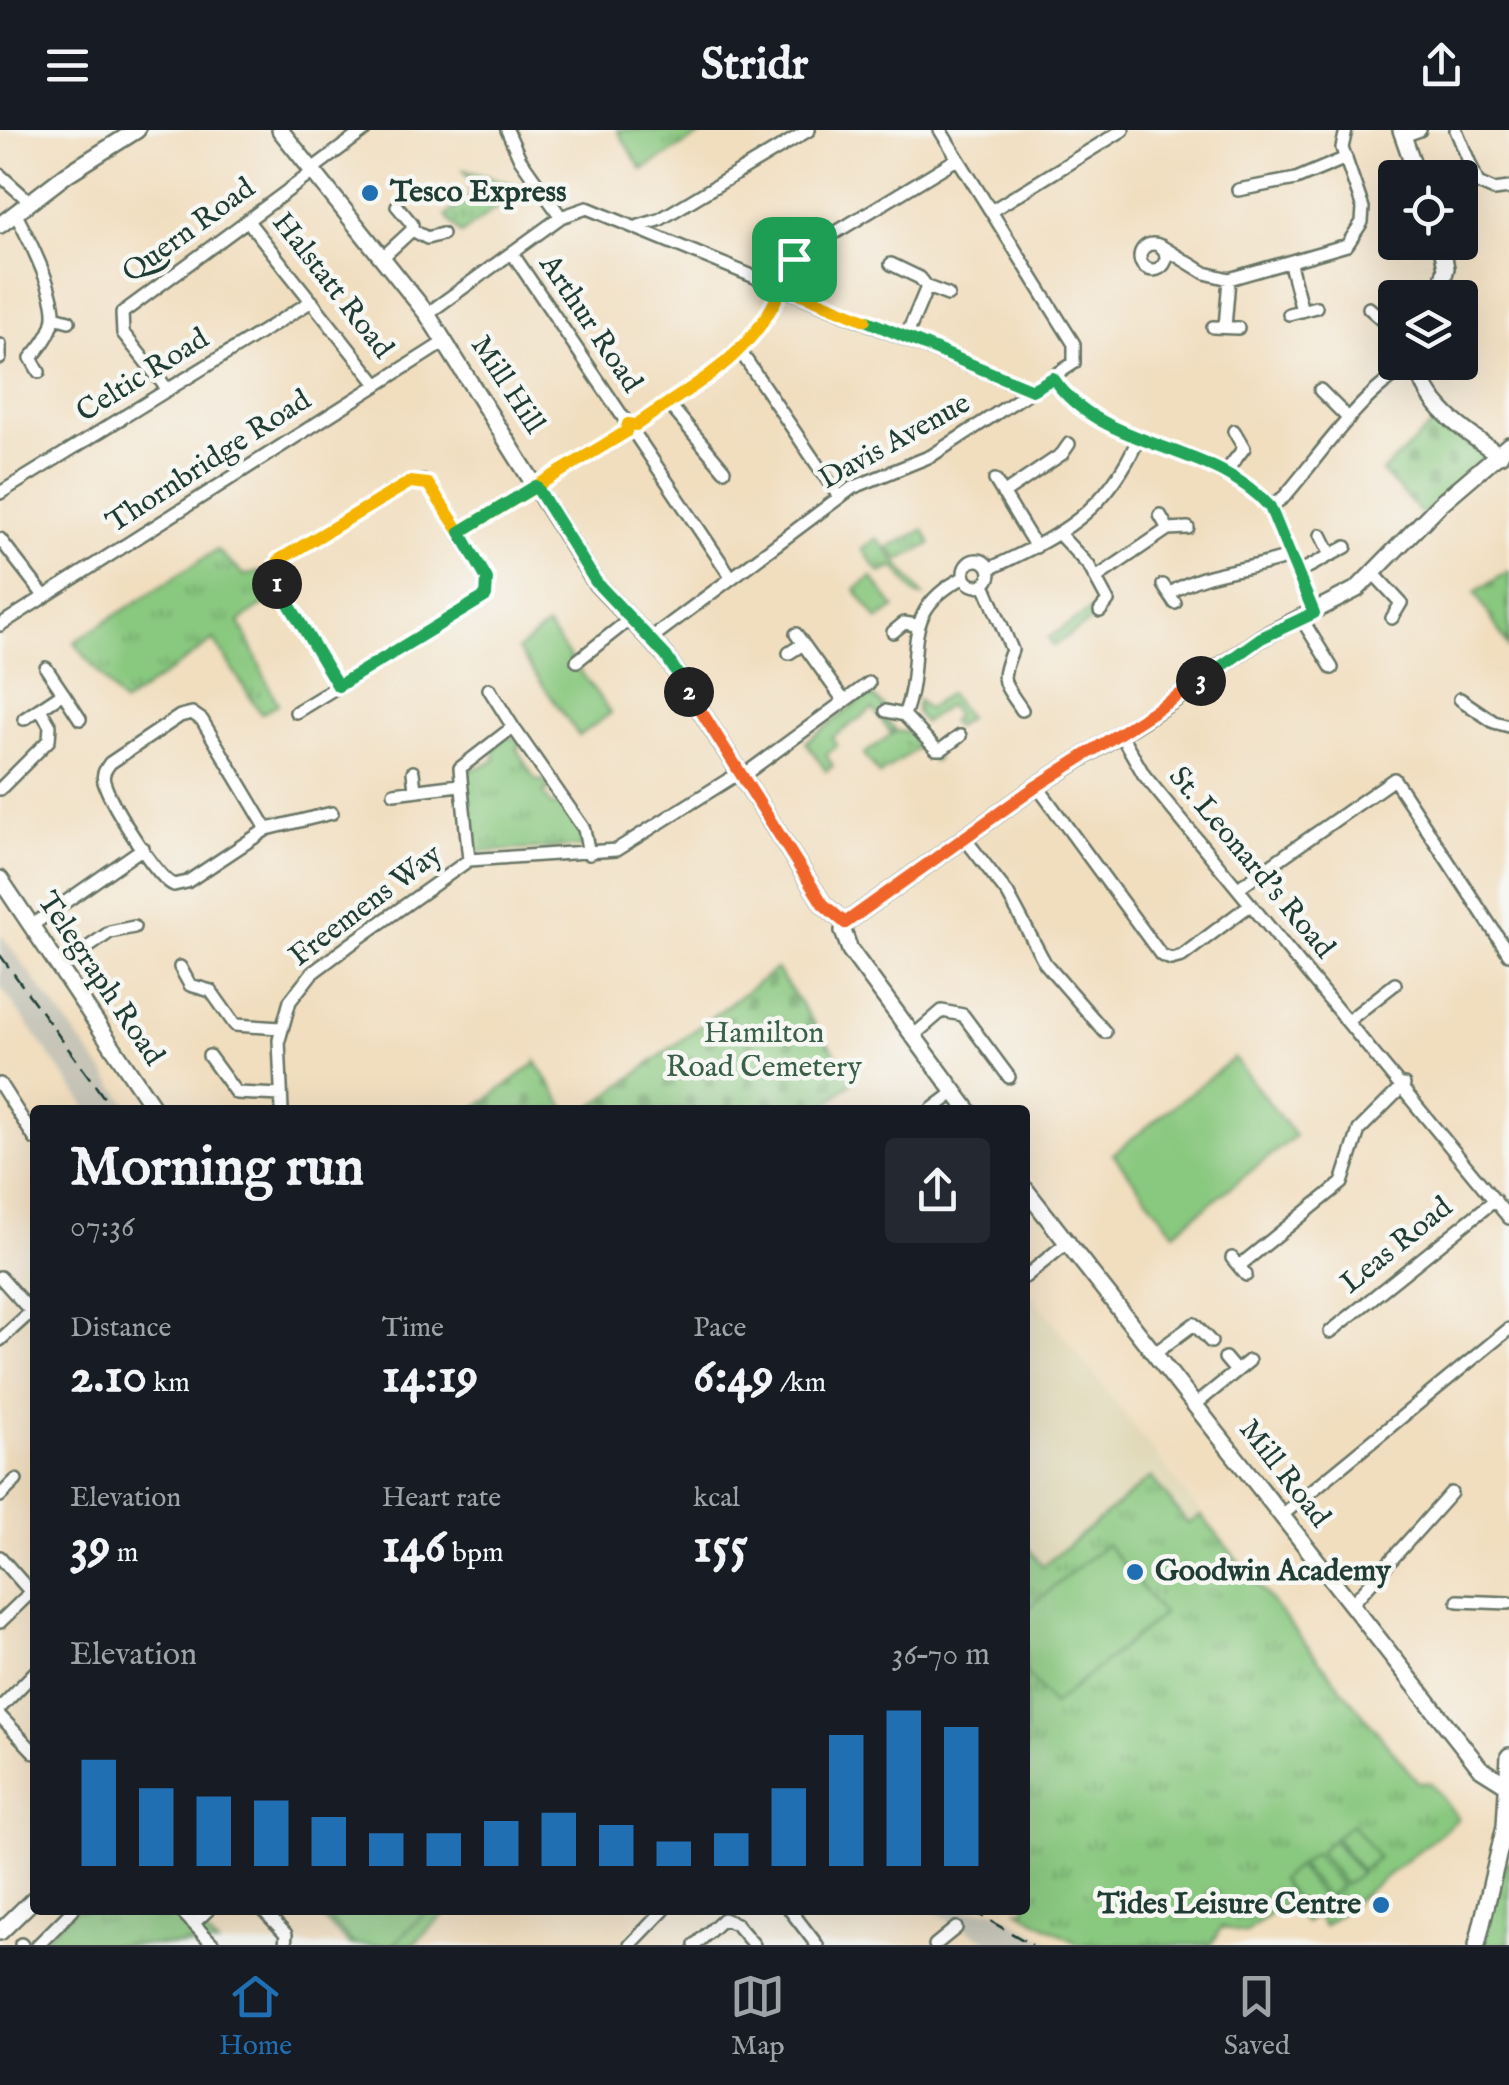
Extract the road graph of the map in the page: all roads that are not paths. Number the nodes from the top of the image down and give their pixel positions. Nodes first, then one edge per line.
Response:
1 (137, 130) edge
2 (280, 130) edge
3 (365, 130) edge
4 (507, 130) edge
5 (809, 130) edge
6 (940, 130) edge
7 (1346, 130) edge
8 (1420, 130) edge
9 (1456, 130) edge
10 (1114, 132) edge
11 (1402, 133) edge
12 (1346, 158) junction
13 (958, 159) junction
14 (1412, 160) edge
15 (312, 171) junction
16 (0, 175) edge
17 (1509, 188) edge
18 (1238, 190) dead end
19 (30, 202) junction
20 (397, 206) dead end
21 (674, 211) junction
22 (990, 211) junction
23 (15, 214) junction
24 (562, 217) junction
25 (247, 220) junction
26 (0, 225) edge
27 (639, 226) junction
28 (412, 230) junction
29 (442, 234) dead end
30 (668, 238) junction
31 (1161, 246) junction
32 (512, 253) junction
33 (384, 256) junction
34 (1178, 257) junction
35 (794, 259) junction
36 (1164, 262) junction
37 (891, 264) dead end
38 (1290, 264) junction
39 (762, 278) junction
40 (1229, 279) junction
41 (785, 287) junction
42 (928, 287) junction
43 (948, 295) dead end
44 (312, 302) junction
45 (1316, 307) dead end
46 (1369, 308) dead end
47 (1302, 310) junction
48 (427, 314) junction
49 (1288, 314) dead end
50 (54, 316) junction
51 (1378, 316) edge
52 (69, 321) dead end
53 (1225, 327) dead end
54 (906, 338) junction
55 (446, 342) junction
56 (0, 344) edge
57 (740, 351) junction
58 (0, 358) edge
59 (39, 372) dead end
60 (1053, 378) junction
61 (1007, 380) junction
62 (1396, 380) edge
63 (1422, 380) edge
64 (377, 384) junction
65 (168, 390) junction
66 (1032, 390) junction
67 (1320, 390) dead end
68 (668, 402) junction
69 (1011, 405) junction
70 (1349, 418) junction
71 (631, 429) junction
72 (1234, 431) dead end
73 (1139, 436) junction
74 (1069, 444) dead end
75 (1504, 450) edge
76 (724, 470) dead end
77 (1224, 474) junction
78 (995, 480) dead end
79 (536, 486) junction
80 (0, 493) edge
81 (1004, 494) junction
82 (840, 497) junction
83 (1270, 507) junction
84 (1160, 515) dead end
85 (1188, 528) dead end
86 (1168, 529) junction
87 (460, 532) junction
88 (1058, 534) junction
89 (1321, 535) dead end
90 (0, 539) edge
91 (1036, 547) junction
92 (1346, 548) dead end
93 (1331, 555) junction
94 (1291, 556) junction
95 (990, 569) junction
96 (1297, 573) junction
97 (1375, 575) junction
98 (731, 577) junction
99 (965, 577) junction
100 (1096, 578) junction
101 (984, 584) junction
102 (1169, 594) dead end
103 (45, 596) junction
104 (1100, 611) dead end
105 (1308, 615) junction
106 (1392, 618) dead end
107 (630, 619) junction
108 (0, 625) edge
109 (916, 625) junction
110 (892, 632) dead end
111 (650, 639) junction
112 (789, 653) dead end
113 (577, 661) dead end
114 (1333, 667) dead end
115 (46, 668) dead end
116 (869, 683) dead end
117 (338, 686) junction
118 (489, 689) dead end
119 (63, 693) junction
120 (1460, 699) dead end
121 (844, 701) junction
122 (40, 709) junction
123 (1022, 710) dead end
124 (886, 711) dead end
125 (296, 712) dead end
126 (904, 715) junction
127 (24, 719) dead end
128 (80, 719) dead end
129 (1509, 726) edge
130 (514, 727) junction
131 (1121, 735) junction
132 (960, 736) dead end
133 (414, 772) dead end
134 (740, 775) junction
135 (460, 785) junction
136 (1037, 786) junction
137 (0, 789) edge
138 (415, 790) junction
139 (394, 793) dead end
140 (332, 813) dead end
141 (267, 829) junction
142 (966, 840) junction
143 (142, 848) junction
144 (589, 854) junction
145 (469, 860) junction
146 (0, 879) edge
147 (1238, 888) junction
148 (1251, 904) junction
149 (845, 923) junction
150 (31, 926) junction
151 (134, 927) dead end
152 (1509, 954) edge
153 (179, 966) dead end
154 (60, 967) junction
155 (1395, 984) dead end
156 (1350, 1020) junction
157 (280, 1028) junction
158 (1105, 1032) dead end
159 (912, 1036) junction
160 (209, 1056) dead end
161 (1009, 1077) dead end
162 (0, 1084) edge
163 (1404, 1085) junction
164 (955, 1092) junction
165 (281, 1095) junction
166 (152, 1105) edge
167 (282, 1105) edge
168 (937, 1105) edge
169 (964, 1105) edge
170 (30, 1131) edge
171 (1030, 1194) edge
172 (1495, 1200) junction
173 (1509, 1218) edge
174 (1069, 1241) junction
175 (1239, 1266) dead end
176 (1030, 1273) edge
177 (0, 1276) edge
178 (30, 1308) edge
179 (30, 1315) edge
180 (1509, 1329) edge
181 (1330, 1332) dead end
182 (0, 1340) edge
183 (1211, 1342) dead end
184 (1155, 1353) junction
185 (1225, 1358) dead end
186 (1249, 1361) dead end
187 (1236, 1371) junction
188 (1196, 1404) junction
189 (16, 1480) dead end
190 (1451, 1493) dead end
191 (0, 1496) edge
192 (1280, 1516) junction
193 (0, 1557) edge
194 (30, 1591) edge
195 (30, 1597) edge
196 (1458, 1601) dead end
197 (1509, 1603) edge
198 (1352, 1604) junction
199 (0, 1622) edge
200 (30, 1677) edge
201 (0, 1708) edge
202 (0, 1716) edge
203 (30, 1748) edge
204 (1509, 1756) edge
205 (1507, 1785) edge
206 (1507, 1828) edge
207 (30, 1903) edge
208 (68, 1915) edge
209 (185, 1915) edge
210 (203, 1915) edge
211 (268, 1915) edge
212 (659, 1915) edge
213 (794, 1915) edge
214 (194, 1923) junction
215 (956, 1928) dead end
216 (0, 1932) edge
217 (38, 1945) edge
218 (213, 1945) edge
219 (285, 1945) edge
220 (630, 1945) edge
221 (695, 1945) edge
222 (754, 1945) edge
223 (817, 1945) edge
224 (935, 1945) edge
225 (1477, 1945) edge

1 - 19 street
2 - 15 street, Mill Hill
3 - 15 street, Quern Road
4 - 24 street
5 - 21 street
6 - 13 street
7 - 12 street
8 - 11 street
9 - 17 street
10 - 22 street
11 - 14 street
12 - 18 street
12 - 38 street
13 - 22 street
13 - 35 street
15 - 25 street, Quern Road
15 - 33 street, Mill Hill
16 - 19 street
19 - 23 street
20 - 28 street
21 - 27 street
21 - 30 street
22 - 60 street
23 - 26 street
23 - 50 street
24 - 27 street
24 - 32 street
25 - 44 street, Halstatt Road
25 - 65 street, Quern Road
27 - 30 street
28 - 29 street
28 - 33 street
30 - 39 street
31 - 34 street
31 - 36 street
31 - 36 street
32 - 48 street
32 - 71 street, Arthur Road
33 - 48 street, Mill Hill
34 - 36 street
34 - 40 street
35 - 39 street
35 - 41 street
37 - 42 street
38 - 40 street
38 - 47 street
39 - 41 street
40 - 53 street
41 - 54 street
41 - 57 street
42 - 43 street
42 - 54 street
44 - 64 street, Halstatt Road
44 - 65 street, Celtic Road
45 - 47 street
46 - 51 street
47 - 49 street
48 - 55 street, Mill Hill
50 - 52 street
50 - 59 street
54 - 61 street
55 - 64 street, Thornbridge Road
55 - 79 street, Mill Hill
56 - 58 street
57 - 68 street
57 - 82 street
60 - 66 street, Davis Avenue
60 - 73 street
61 - 66 street
61 - 69 street
62 - 70 street
63 - 75 street
64 - 103 street, Thornbridge Road
65 - 80 street, Celtic Road
66 - 69 street, Davis Avenue
67 - 70 street
68 - 71 street
68 - 76 street
69 - 82 street, Davis Avenue
70 - 83 street
71 - 79 street
71 - 98 street, Arthur Road
72 - 77 street
73 - 77 street
73 - 88 street
74 - 81 street
75 - 97 street
77 - 83 street
78 - 81 street
79 - 87 street
79 - 107 street, Mill Hill
81 - 91 street
82 - 98 street, Davis Avenue
83 - 94 street
84 - 86 street
85 - 86 street
86 - 100 street
87 - 117 street
87 - 117 street
88 - 91 street
88 - 100 street
89 - 93 street
90 - 103 street
91 - 95 street
92 - 93 street
93 - 96 street
94 - 96 street
94 - 102 street
95 - 99 street
95 - 101 street
96 - 105 street
97 - 105 street
97 - 106 street
98 - 111 street, Davis Avenue
99 - 101 street
99 - 109 street
100 - 104 street
101 - 123 street
103 - 108 street, Thornbridge Road
105 - 114 street
105 - 131 street
107 - 111 street, Mill Hill
107 - 113 street
109 - 110 street
109 - 126 street
111 - 134 street, Mill Hill
112 - 121 street
115 - 119 street
116 - 121 street, Freemens Way
117 - 125 street
118 - 130 street
119 - 122 street
119 - 128 street
120 - 129 street
121 - 134 street, Freemens Way
122 - 127 street
122 - 137 street
124 - 126 street
126 - 132 street
130 - 135 street
130 - 144 street
131 - 136 street
131 - 147 street, St. Leonard's Road
133 - 138 street
134 - 144 street, Freemens Way
134 - 149 street, Mill Hill
135 - 138 street
135 - 145 street, Freemens Way
136 - 142 street
136 - 148 street
138 - 139 street
140 - 141 street
141 - 143 street
141 - 143 street
142 - 149 street
142 - 158 street
143 - 150 street
144 - 145 street, Freemens Way
145 - 157 street, Freemens Way
146 - 150 street, Telegraph Road
147 - 148 street, St. Leonard's Road
147 - 152 street
148 - 156 street, St. Leonard's Road
149 - 159 street
150 - 154 street, Telegraph Road
151 - 154 street
153 - 157 street
154 - 166 street, Telegraph Road
155 - 156 street
156 - 163 street, St. Leonard's Road
157 - 165 street, Freemens Way
159 - 161 street
159 - 164 street
160 - 165 street
162 - 170 street
163 - 172 street, St. Leonard's Road
163 - 175 street
164 - 168 street
164 - 169 street
165 - 167 street, Freemens Way
171 - 174 street, Mill Road
172 - 173 street, St. Leonard's Road
172 - 181 street, Leas Road
174 - 176 street
174 - 184 street, Mill Road
177 - 178 street
179 - 182 street
180 - 192 street
183 - 184 street
184 - 188 street, Mill Road
185 - 187 street
186 - 187 street
187 - 188 street
188 - 192 street, Mill Road
189 - 191 street
190 - 198 street
192 - 198 street, Mill Road
193 - 194 street
195 - 199 street
196 - 197 street
198 - 205 street, Mill Road
200 - 201 street
202 - 203 street
204 - 205 street
205 - 206 street
206 - 225 street
207 - 216 street
208 - 217 street
209 - 214 street
210 - 214 street
211 - 219 street
212 - 220 street
213 - 223 street
214 - 218 street
215 - 224 street
221 - 222 street

